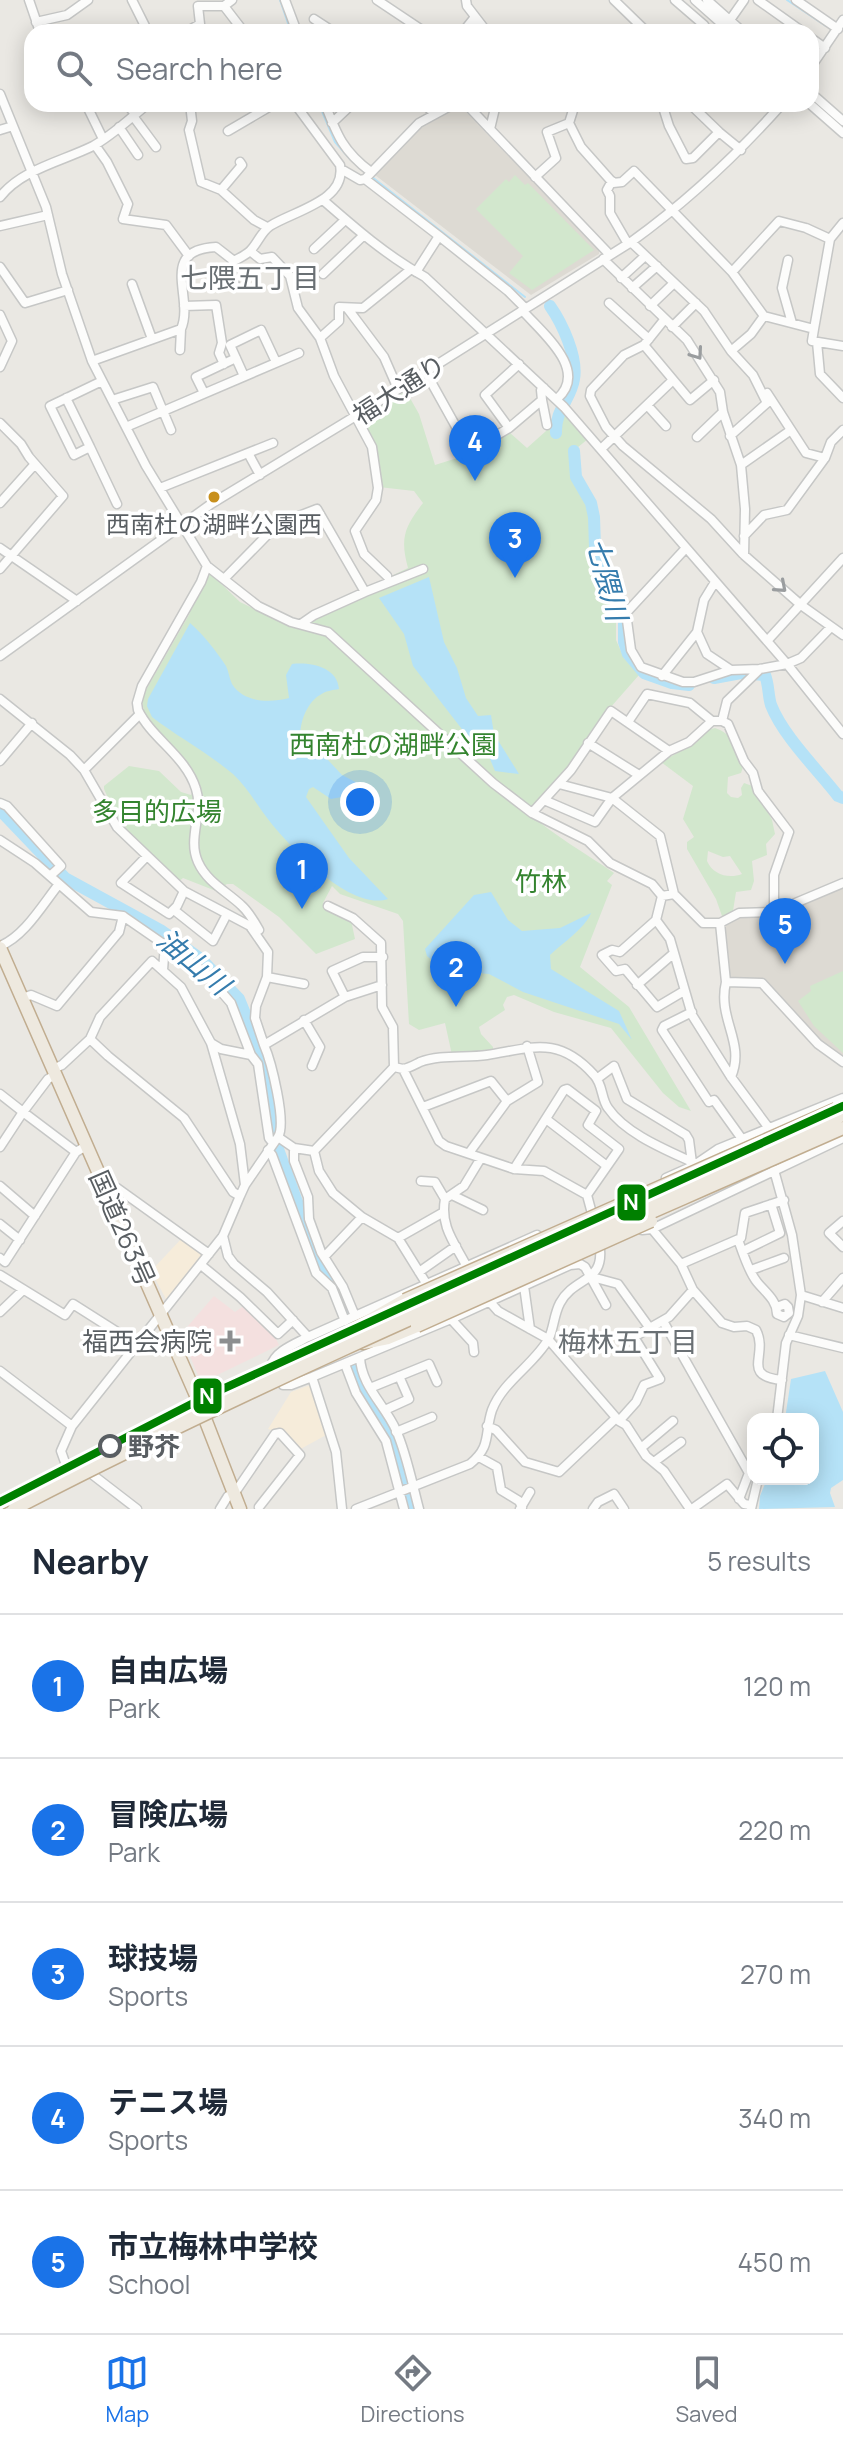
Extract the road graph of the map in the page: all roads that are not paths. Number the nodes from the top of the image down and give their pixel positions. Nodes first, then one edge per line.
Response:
1 (29, 0) edge
2 (85, 0) edge
3 (132, 0) edge
4 (285, 0) edge
5 (377, 0) edge
6 (466, 0) edge
7 (614, 0) edge
8 (675, 0) edge
9 (695, 0) edge
10 (707, 0) edge
11 (744, 0) edge
12 (758, 0) edge
13 (796, 0) edge
14 (206, 2) edge
15 (228, 3) edge
16 (325, 11) dead end
17 (475, 17) junction
18 (730, 20) junction
19 (36, 22) joint
20 (412, 23) edge
21 (144, 24) edge
22 (200, 24) edge
23 (237, 24) edge
24 (294, 24) edge
25 (321, 24) edge
26 (469, 24) edge
27 (481, 24) edge
28 (639, 24) edge
29 (703, 24) edge
30 (722, 24) edge
31 (734, 24) edge
32 (792, 24) edge
33 (840, 25) edge
34 (819, 44) edge
35 (825, 48) junction
36 (819, 56) edge
37 (0, 94) edge
38 (819, 100) edge
39 (89, 112) edge
40 (132, 112) edge
41 (138, 112) edge
42 (191, 112) edge
43 (260, 112) edge
44 (301, 112) edge
45 (328, 112) edge
46 (344, 112) edge
47 (439, 112) edge
48 (474, 112) edge
49 (494, 112) edge
50 (572, 112) edge
51 (665, 112) edge
52 (698, 112) edge
53 (775, 112) edge
54 (819, 112) edge
55 (435, 114) joint
56 (134, 115) junction
57 (843, 121) edge
58 (332, 123) junction
59 (569, 123) junction
60 (13, 126) junction
61 (119, 127) junction
62 (490, 129) junction
63 (0, 130) edge
64 (228, 131) dead end
65 (719, 132) junction
66 (843, 133) edge
67 (99, 142) junction
68 (156, 147) dead end
69 (741, 150) junction
70 (138, 155) dead end
71 (240, 162) dead end
72 (341, 169) junction
73 (33, 172) junction
74 (368, 175) junction
75 (535, 177) junction
76 (612, 181) junction
77 (221, 190) junction
78 (2, 192) edge
79 (323, 200) junction
80 (672, 212) junction
81 (48, 215) junction
82 (345, 220) junction
83 (843, 223) edge
84 (0, 226) edge
85 (267, 227) junction
86 (364, 235) junction
87 (439, 236) junction
88 (830, 239) junction
89 (630, 243) junction
90 (314, 249) dead end
91 (250, 251) junction
92 (189, 256) junction
93 (645, 256) junction
94 (606, 257) junction
95 (788, 260) dead end
96 (234, 261) junction
97 (657, 266) junction
98 (0, 267) edge
99 (413, 271) junction
100 (732, 272) junction
101 (323, 274) dead end
102 (621, 278) junction
103 (674, 283) junction
104 (132, 284) dead end
105 (235, 286) dead end
106 (632, 288) junction
107 (68, 290) junction
108 (609, 303) dead end
109 (696, 303) junction
110 (184, 306) junction
111 (650, 306) junction
112 (348, 309) junction
113 (523, 309) junction
114 (0, 315) edge
115 (764, 316) junction
116 (668, 323) junction
117 (792, 323) junction
118 (181, 329) junction
119 (814, 329) junction
120 (486, 334) junction
121 (320, 338) junction
122 (152, 339) junction
123 (646, 342) junction
124 (817, 342) junction
125 (843, 346) edge
126 (180, 350) dead end
127 (731, 351) junction
128 (299, 353) dead end
129 (236, 358) junction
130 (92, 361) junction
131 (746, 361) dead end
132 (276, 362) junction
133 (224, 364) junction
134 (519, 364) junction
135 (0, 367) edge
136 (425, 371) junction
137 (244, 376) junction
138 (673, 380) junction
139 (714, 380) junction
140 (102, 381) junction
141 (544, 388) junction
142 (398, 389) junction
143 (204, 393) junction
144 (66, 398) junction
145 (843, 398) edge
146 (112, 400) junction
147 (542, 400) junction
148 (560, 402) junction
149 (647, 405) junction
150 (162, 410) junction
151 (723, 412) junction
152 (354, 417) junction
153 (547, 425) dead end
154 (666, 426) dead end
155 (126, 427) junction
156 (509, 428) junction
157 (2, 429) edge
158 (171, 430) dead end
159 (791, 430) junction
160 (843, 430) edge
161 (616, 435) junction
162 (730, 436) junction
163 (697, 437) dead end
164 (273, 443) dead end
165 (90, 447) junction
166 (601, 449) junction
167 (248, 453) junction
168 (825, 458) junction
169 (35, 464) junction
170 (741, 465) junction
171 (260, 475) junction
172 (160, 488) junction
173 (0, 503) edge
174 (117, 504) dead end
175 (182, 523) junction
176 (744, 536) junction
177 (0, 548) edge
178 (686, 548) junction
179 (11, 554) junction
180 (744, 555) junction
181 (843, 558) edge
182 (207, 566) junction
183 (0, 569) edge
184 (423, 569) dead end
185 (387, 576) dead end
186 (224, 579) junction
187 (715, 582) junction
188 (365, 592) junction
189 (77, 601) junction
190 (801, 605) junction
191 (301, 624) junction
192 (831, 627) junction
193 (697, 632) junction
194 (843, 635) edge
195 (767, 641) junction
196 (0, 656) edge
197 (787, 664) junction
198 (760, 669) junction
199 (731, 670) junction
200 (662, 676) junction
201 (0, 699) edge
202 (139, 715) junction
203 (717, 721) junction
204 (628, 722) junction
205 (32, 723) junction
206 (843, 734) edge
207 (588, 743) junction
208 (669, 751) junction
209 (0, 761) edge
210 (84, 770) junction
211 (639, 775) junction
212 (559, 784) junction
213 (612, 798) junction
214 (544, 800) junction
215 (0, 803) edge
216 (532, 813) junction
217 (0, 840) edge
218 (147, 856) junction
219 (50, 876) junction
220 (843, 883) edge
221 (59, 884) junction
222 (184, 891) junction
223 (674, 894) junction
224 (662, 896) junction
225 (328, 906) dead end
226 (174, 910) junction
227 (774, 912) junction
228 (227, 914) junction
229 (123, 916) junction
230 (656, 920) junction
231 (720, 923) junction
232 (165, 944) junction
233 (1, 950) edge
234 (268, 952) junction
235 (673, 954) junction
236 (383, 957) junction
237 (163, 970) junction
238 (267, 977) junction
239 (726, 982) junction
240 (304, 984) dead end
241 (382, 985) junction
242 (637, 985) junction
243 (684, 991) junction
244 (345, 997) junction
245 (22, 998) junction
246 (692, 1012) junction
247 (255, 1018) junction
248 (304, 1020) junction
249 (240, 1023) junction
250 (90, 1039) junction
251 (211, 1043) junction
252 (264, 1045) junction
253 (527, 1046) junction
254 (251, 1055) junction
255 (843, 1062) edge
256 (312, 1066) dead end
257 (399, 1068) junction
258 (54, 1072) junction
259 (731, 1077) junction
260 (598, 1078) junction
261 (0, 1094) edge
262 (843, 1098) edge
263 (507, 1101) junction
264 (423, 1107) junction
265 (843, 1110) edge
266 (23, 1112) junction
267 (546, 1119) junction
268 (806, 1119) junction
269 (768, 1127) junction
270 (843, 1128) edge
271 (843, 1138) edge
272 (742, 1139) junction
273 (273, 1143) junction
274 (816, 1146) junction
275 (0, 1147) edge
276 (294, 1148) junction
277 (81, 1149) junction
278 (314, 1151) junction
279 (469, 1153) junction
280 (481, 1158) junction
281 (607, 1166) junction
282 (694, 1167) junction
283 (514, 1169) junction
284 (774, 1170) junction
285 (421, 1181) dead end
286 (245, 1185) junction
287 (0, 1186) edge
288 (106, 1191) junction
289 (587, 1195) junction
290 (240, 1196) junction
291 (711, 1196) junction
292 (449, 1197) junction
293 (784, 1200) junction
294 (771, 1204) junction
295 (483, 1210) dead end
296 (442, 1213) junction
297 (35, 1216) junction
298 (362, 1217) junction
299 (637, 1221) junction
300 (843, 1221) edge
301 (0, 1224) edge
302 (595, 1224) junction
303 (652, 1229) junction
304 (223, 1236) junction
305 (398, 1238) junction
306 (20, 1240) junction
307 (738, 1240) junction
308 (456, 1246) junction
309 (843, 1247) edge
310 (743, 1251) junction
311 (209, 1254) junction
312 (324, 1257) junction
313 (784, 1258) dead end
314 (2, 1260) edge
315 (681, 1264) junction
316 (201, 1265) junction
317 (466, 1265) junction
318 (751, 1270) junction
319 (419, 1272) junction
320 (0, 1273) edge
321 (591, 1277) junction
322 (843, 1278) edge
323 (426, 1283) junction
324 (524, 1286) junction
325 (693, 1290) junction
326 (22, 1291) junction
327 (801, 1295) junction
328 (490, 1302) junction
329 (822, 1302) junction
330 (606, 1305) dead end
331 (777, 1307) dead end
332 (843, 1308) edge
333 (0, 1312) edge
334 (160, 1312) junction
335 (451, 1319) junction
336 (293, 1320) junction
337 (663, 1321) junction
338 (350, 1324) junction
339 (649, 1327) junction
340 (530, 1329) junction
341 (789, 1335) junction
342 (308, 1337) junction
343 (548, 1339) junction
344 (136, 1344) junction
345 (843, 1348) edge
346 (355, 1352) junction
347 (474, 1352) dead end
348 (345, 1364) junction
349 (271, 1366) junction
350 (0, 1371) edge
351 (399, 1376) junction
352 (312, 1377) junction
353 (280, 1379) junction
354 (782, 1380) junction
355 (437, 1382) dead end
356 (370, 1388) junction
357 (198, 1400) junction
358 (385, 1410) junction
359 (778, 1413) edge
360 (205, 1416) junction
361 (432, 1417) dead end
362 (618, 1419) junction
363 (673, 1421) dead end
364 (72, 1426) junction
365 (487, 1426) junction
366 (396, 1432) junction
367 (681, 1442) dead end
368 (641, 1448) junction
369 (479, 1457) junction
370 (654, 1462) junction
371 (67, 1468) junction
372 (89, 1472) junction
373 (413, 1485) junction
374 (756, 1485) edge
375 (399, 1491) junction
376 (530, 1492) dead end
377 (234, 1494) junction
378 (739, 1499) junction
379 (0, 1502) edge
380 (259, 1507) dead end
381 (750, 1507) edge
382 (521, 1508) edge
383 (594, 1508) edge
384 (14, 1509) edge
385 (20, 1509) edge
386 (137, 1509) edge
387 (220, 1509) edge
388 (240, 1509) edge
389 (342, 1509) edge
390 (356, 1509) edge
391 (404, 1509) edge
392 (419, 1509) edge
393 (624, 1509) edge
394 (691, 1509) edge

1 - 19 street
2 - 19 street
3 - 21 street
4 - 24 street
5 - 20 street
6 - 17 street
7 - 28 street
8 - 29 street
9 - 30 street
10 - 18 street
11 - 18 street
12 - 32 street
13 - 33 street
14 - 15 street
14 - 22 street
15 - 23 street
16 - 25 street
17 - 26 street
17 - 27 street
18 - 31 street
33 - 35 street
34 - 35 street
35 - 36 street
37 - 60 street
38 - 57 street
39 - 67 street
40 - 56 street
41 - 56 street
42 - 77 street
43 - 64 street
44 - 72 street
45 - 58 street
46 - 58 street
47 - 55 street
48 - 62 street
49 - 62 street
50 - 59 street
51 - 65 street
52 - 65 street
53 - 69 street, 福大通り
54 - 66 street
55 - 74 street
56 - 61 street
56 - 68 street
58 - 74 street
59 - 75 street
59 - 76 street
60 - 63 street
60 - 73 street
61 - 67 street
61 - 70 street
62 - 75 street
65 - 69 street
67 - 73 street
67 - 92 street
69 - 80 street, 福大通り
71 - 77 street
72 - 74 street
72 - 79 street
73 - 78 street
73 - 81 street
74 - 87 street
75 - 94 street
76 - 80 street
76 - 89 street
77 - 85 street
79 - 82 street
79 - 85 street
80 - 89 street, 福大通り
80 - 100 street
81 - 84 street
81 - 107 street
82 - 86 street
82 - 90 street
83 - 88 street
85 - 91 street
86 - 99 street
86 - 101 street
87 - 99 street
87 - 113 street
88 - 100 street
88 - 119 street
89 - 93 street
89 - 94 street, 福大通り
91 - 96 street
91 - 121 street
92 - 96 street
92 - 110 street
93 - 97 street
93 - 102 street
94 - 102 street
94 - 113 street, 福大通り
95 - 117 street
96 - 105 street
97 - 103 street
97 - 106 street
98 - 107 street
99 - 112 street
99 - 120 street
100 - 115 street
102 - 106 street
103 - 109 street
103 - 111 street
104 - 122 street
106 - 111 street
107 - 130 street
108 - 123 street
109 - 116 street
109 - 127 street
110 - 118 street
110 - 133 street
111 - 116 street
112 - 121 street
112 - 142 street
113 - 120 street, 福大通り
113 - 148 street
114 - 135 street
115 - 117 street
115 - 127 street
116 - 123 street
116 -> 139 street
117 - 119 street
118 - 122 street
118 - 126 street
119 - 124 street
120 - 134 street
120 - 136 street, 福大通り
121 - 152 street
122 - 130 street
123 - 138 street
123 - 161 street
124 - 125 street
124 - 145 street
127 - 162 street
128 - 132 street
129 - 132 street
129 - 133 street
129 - 137 street
130 - 140 street
131 - 159 street
132 - 137 street
133 - 143 street
134 - 141 street
134 - 156 street
136 - 142 street, 福大通り
136 - 156 street
137 - 143 street
138 - 139 street
138 - 149 street
139 - 151 street
140 - 144 street
140 - 146 street
141 - 147 street
141 - 148 street
142 - 152 street, 福大通り
143 - 150 street
144 - 165 street
144 - 165 street
146 - 150 street
146 - 155 street
147 - 153 street
147 - 156 street
148 - 166 street
149 - 154 street
149 - 161 street
150 - 155 street
150 - 158 street
151 - 162 street
151 - 163 street
152 - 171 street, 福大通り
152 - 185 street
155 - 172 street
157 - 169 street
159 - 168 street
159 - 170 street
160 - 168 street
161 - 166 street
161 - 180 street
162 - 170 street
164 - 167 street
165 - 174 street
166 - 178 street
167 - 171 street
167 - 172 street
168 - 176 street
169 - 173 street
169 - 179 street
170 - 176 street
171 - 175 street, 福大通り
172 - 175 street
175 - 182 street
175 - 189 street, 福大通り
176 - 180 street
177 - 179 street
178 - 187 street
178 - 200 street
179 - 183 street
179 - 189 street
180 -> 190 street
181 - 190 street
182 - 186 street
182 - 202 street
184 - 188 street
186 - 188 street
186 - 191 street
187 - 193 street
187 - 195 street
188 - 191 street
189 - 196 street, 福大通り
190 - 192 street
190 - 195 street
191 - 216 street
192 - 194 street
192 - 197 street
193 - 199 street
193 - 200 street
195 - 197 street
197 - 198 street
197 - 206 street
198 - 199 street
198 - 203 street
199 - 200 street
201 - 205 street
202 - 210 street
202 - 234 street
203 - 204 street
203 - 208 street
203 - 227 street
204 - 207 street
204 - 208 street
205 - 209 street
205 - 210 street
207 - 211 street
207 - 212 street
208 - 211 street
210 - 218 street
211 - 213 street
212 - 213 street
212 - 214 street
213 - 214 street
213 - 223 street
214 - 216 street
215 - 219 street
216 - 224 street
217 - 219 street
218 - 222 street
218 - 226 street
219 - 221 street
220 - 227 street
221 - 229 street
221 - 233 street
222 - 226 street
222 - 228 street
223 - 224 street
223 - 231 street
224 - 230 street
225 - 236 street
226 - 228 street
227 - 231 street
228 - 234 street
229 - 232 street
229 - 245 street
230 - 235 street
230 - 242 street
231 - 239 street
232 - 237 street
232 - 249 street
233 - 245 highway, 国道263号
234 - 238 street
235 - 242 street
235 - 243 street
236 - 241 street
236 - 244 street
237 - 250 street
237 - 251 street
238 - 240 street
238 - 247 street
239 - 255 street
239 - 259 street
241 - 244 street
241 - 257 street
242 - 243 street
243 - 246 street
244 - 248 street
245 - 258 highway, 国道263号
246 - 259 street
246 - 272 street
247 - 249 street
247 - 252 street
248 - 252 street
248 - 256 street
249 - 254 street
250 - 258 street
250 - 290 street
251 - 254 street
251 - 286 street
252 - 273 street
253 - 257 street
253 - 260 street
253 - 263 street
254 - 273 street
257 - 264 street
257 - 278 street
258 - 266 street
258 - 277 highway, 国道263号
259 - 269 street
260 - 282 street
260 - 282 street
261 - 266 street
262 - 268 street
263 - 264 street
263 - 279 street
264 - 279 street
265 - 268 highway
265 - 338 highway, bridge
265 - 379 highway, bridge
266 - 275 street
266 - 277 street
267 - 281 street
267 - 281 street
267 - 283 street
268 - 269 street
268 - 274 street
268 - 282 highway
269 - 272 street
270 - 274 highway
270 - 346 highway, bridge
270 - 384 highway, bridge
271 - 274 street
272 - 282 street
273 - 276 street
273 - 286 street
273 - 338 street
274 - 284 street
274 - 291 highway
276 - 278 street
276 - 312 street
277 - 288 highway, 国道263号
277 - 297 street
278 - 298 street
279 - 280 street
280 - 283 street
280 - 292 street
281 - 289 street
282 - 291 street
282 - 302 highway
283 - 289 street
284 - 291 street
284 - 293 street
285 - 292 street
286 - 290 street
287 - 297 street
288 - 311 street
288 - 334 highway, 国道263号
289 - 302 street
290 - 304 street
291 - 299 highway
291 - 303 street
292 - 295 street
292 - 296 street
293 - 294 street
293 - 327 street
294 - 307 street
294 - 310 street
296 - 305 street
296 - 308 street
297 - 306 street
298 - 305 street
298 - 312 street
299 - 302 highway
299 - 303 street
300 - 309 street
301 - 306 street
302 - 317 street
302 - 321 street
302 - 338 highway, bridge
302 - 346 highway, bridge
303 - 315 street
304 - 311 street
304 - 336 street
305 - 319 street
306 - 314 street
307 - 310 street
307 - 315 street
308 - 317 street
308 - 319 street
310 - 318 street
311 - 316 street
312 - 338 street
313 - 318 street
314 - 320 street
315 - 325 street
316 - 334 street
316 - 336 street
317 - 323 street
318 - 331 street
319 - 323 street
320 - 326 street
321 - 324 street
321 - 330 street
321 - 339 street
321 - 343 street
322 - 329 street
323 - 338 street
324 - 328 street
324 - 340 street
325 - 337 street
325 - 354 street
326 - 333 street
326 - 344 street
327 - 329 street
327 - 341 street
328 - 335 street
328 - 340 street
329 - 332 street
334 - 344 street
334 - 357 highway, 国道263号
335 - 346 street
335 - 347 street
336 - 342 street
337 - 339 street
337 - 378 street
338 - 342 street
338 - 349 highway
339 - 362 street
340 - 343 street
341 - 345 street
341 - 354 street
342 - 349 street
343 - 362 street
343 - 365 street
344 - 364 street
346 - 348 street
346 - 353 highway
346 - 356 street
348 - 352 street
348 - 375 street
349 - 357 highway
350 - 364 street
351 - 355 street
351 - 356 street
351 - 358 street
352 - 353 street
352 - 389 street
353 - 360 highway
354 - 359 street
356 - 358 street
357 - 360 highway, 国道263号
357 - 371 highway
358 - 366 street
360 - 372 highway
360 - 377 highway, 国道263号
361 - 366 street
362 - 365 street
362 - 368 street
363 - 368 street
364 - 371 street
365 - 369 street
366 - 373 street
367 - 370 street
368 - 370 street
369 - 373 street
369 - 382 street
370 - 394 street
371 - 379 highway
372 - 385 highway
372 - 386 street
373 - 375 street
373 - 392 street
374 - 381 street
375 - 390 street
375 - 391 street
376 - 382 street
377 - 380 street
377 - 387 street
377 - 388 highway, 国道263号
378 - 381 street
378 - 394 street
383 - 393 street

